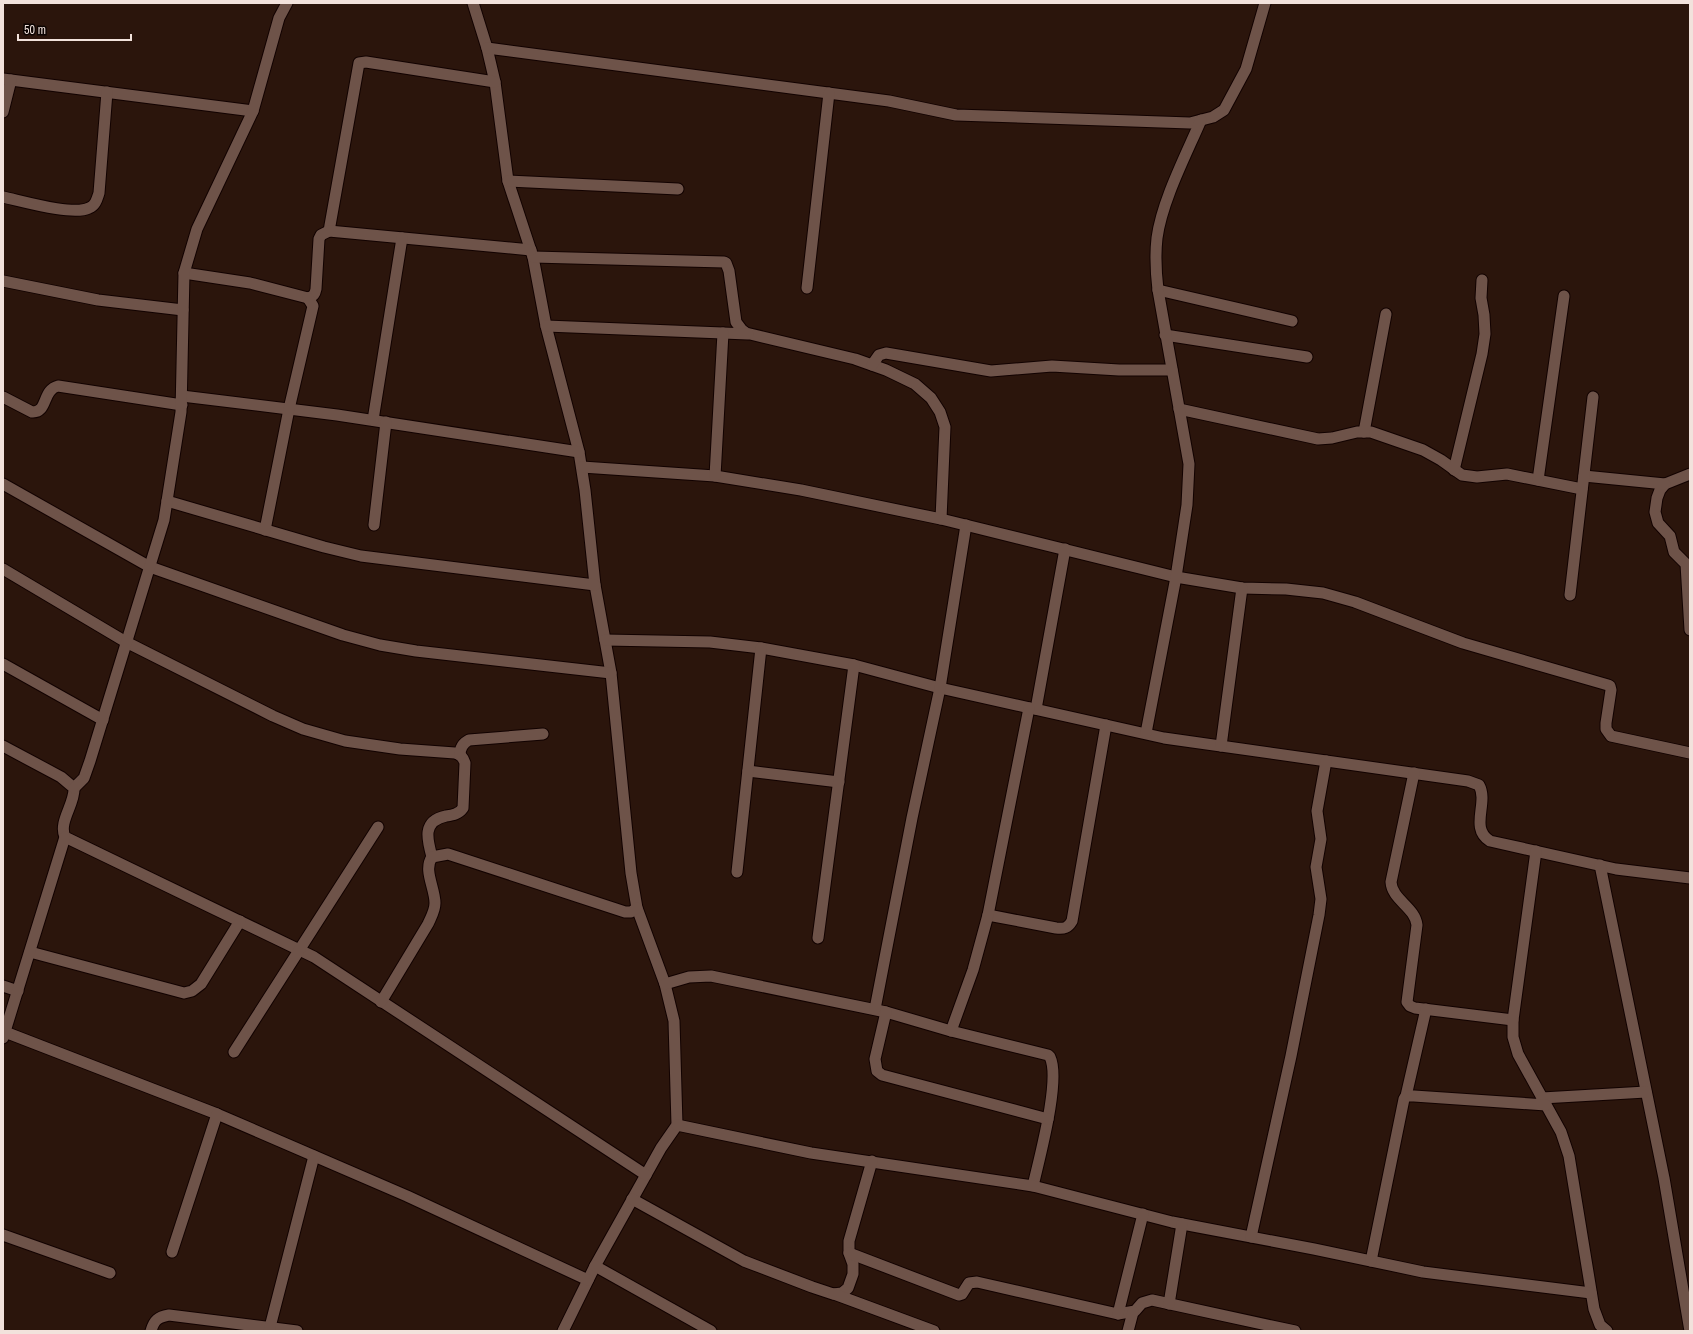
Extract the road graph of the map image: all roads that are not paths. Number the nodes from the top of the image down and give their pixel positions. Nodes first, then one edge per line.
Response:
1 (287, 3) edge
2 (473, 3) edge
3 (1265, 3) edge
4 (487, 48) junction
5 (7, 79) edge
6 (495, 82) junction
7 (107, 92) junction
8 (829, 93) junction
9 (253, 111) junction
10 (3, 112) edge
11 (1201, 120) junction
12 (508, 181) junction
13 (678, 189) dead end
14 (3, 197) edge
15 (329, 231) junction
16 (402, 238) junction
17 (532, 254) junction
18 (184, 273) junction
19 (1482, 280) dead end
20 (3, 281) edge
21 (807, 288) dead end
22 (1158, 290) junction
23 (1564, 296) dead end
24 (308, 298) junction
25 (183, 310) junction
26 (1386, 314) dead end
27 (1292, 321) dead end
28 (546, 326) junction
29 (723, 333) junction
30 (748, 334) junction
31 (1166, 335) junction
32 (1307, 357) dead end
33 (872, 365) junction
34 (1172, 370) junction
35 (3, 397) edge
36 (1593, 397) dead end
37 (182, 401) junction
38 (289, 409) junction
39 (1179, 409) junction
40 (373, 420) junction
41 (386, 422) junction
42 (1364, 432) junction
43 (579, 452) junction
44 (582, 467) junction
45 (1454, 470) junction
46 (1690, 474) edge
47 (715, 476) junction
48 (1584, 476) junction
49 (1538, 480) junction
50 (3, 484) edge
51 (1665, 484) junction
52 (1582, 489) junction
53 (167, 501) junction
54 (941, 519) junction
55 (374, 525) dead end
56 (966, 525) junction
57 (265, 530) junction
58 (1065, 549) junction
59 (150, 566) junction
60 (3, 569) edge
61 (1176, 577) junction
62 (595, 585) junction
63 (1242, 588) junction
64 (1570, 595) dead end
65 (1690, 630) edge
66 (605, 640) junction
67 (126, 642) junction
68 (761, 648) junction
69 (3, 664) edge
70 (854, 665) junction
71 (611, 673) junction
72 (940, 688) junction
73 (1032, 708) junction
74 (103, 720) junction
75 (1106, 725) junction
76 (1146, 733) junction
77 (543, 734) dead end
78 (3, 746) edge
79 (1221, 746) junction
80 (1690, 753) edge
81 (460, 755) junction
82 (1326, 761) junction
83 (748, 771) junction
84 (1414, 773) junction
85 (839, 782) junction
86 (74, 788) junction
87 (378, 827) dead end
88 (65, 837) junction
89 (1536, 851) junction
90 (432, 857) junction
91 (1600, 865) junction
92 (737, 872) dead end
93 (1690, 878) edge
94 (637, 908) junction
95 (988, 915) junction
96 (240, 921) junction
97 (818, 938) dead end
98 (299, 950) junction
99 (30, 952) junction
100 (665, 984) junction
101 (3, 986) edge
102 (18, 992) junction
103 (381, 1002) junction
104 (875, 1009) junction
105 (1426, 1009) junction
106 (886, 1012) junction
107 (1513, 1020) junction
108 (951, 1031) junction
109 (4, 1035) edge
110 (234, 1052) dead end
111 (1646, 1092) junction
112 (1406, 1096) junction
113 (1544, 1102) junction
114 (217, 1114) junction
115 (1048, 1119) junction
116 (677, 1125) junction
117 (314, 1156) junction
118 (872, 1161) junction
119 (646, 1175) junction
120 (1033, 1186) junction
121 (632, 1199) junction
122 (1143, 1214) junction
123 (1182, 1224) junction
124 (3, 1235) edge
125 (1251, 1237) junction
126 (172, 1252) dead end
127 (849, 1253) junction
128 (1371, 1261) junction
129 (596, 1266) junction
130 (110, 1273) dead end
131 (588, 1280) junction
132 (1591, 1293) junction
133 (833, 1294) junction
134 (1169, 1304) junction
135 (1133, 1312) junction
136 (1118, 1314) junction
137 (269, 1329) edge
138 (1605, 1330) edge
139 (151, 1331) edge
140 (297, 1331) edge
141 (563, 1331) edge
142 (710, 1331) edge
143 (934, 1331) edge
144 (1128, 1331) edge
145 (1295, 1331) edge
146 (1690, 1331) edge

1 - 9 street
2 - 4 street
3 - 11 street
4 - 6 street
4 - 8 street
5 - 7 street
5 - 10 street
6 - 12 street
6 - 15 street
7 - 9 street
7 - 14 street
8 - 11 street
8 - 21 street
9 - 18 street
11 - 22 street
12 - 13 street
12 - 17 street
15 - 16 street
15 - 24 street
16 - 17 street
16 - 40 street
17 - 28 street
17 - 30 street
18 - 24 street
18 - 25 street
19 - 45 street
20 - 25 street
22 - 27 street
22 - 31 street
23 - 49 street
24 - 38 street
25 - 37 street
26 - 42 street
28 - 29 street
28 - 43 street
29 - 30 street
29 - 47 street
30 - 33 street
31 - 32 street
31 - 34 street
33 - 34 street
33 - 54 street
34 - 39 street
35 - 37 street
36 - 48 street
37 - 38 street
37 - 53 street
38 - 40 street
38 - 57 street
39 - 42 street
39 - 61 street
40 - 41 street
41 - 43 street
41 - 55 street
42 - 45 street
43 - 44 street
44 - 47 street
44 - 62 street
45 - 49 street
46 - 51 street
47 - 54 street
48 - 51 street
48 - 52 street
49 - 52 street
50 - 59 street
51 - 65 street
52 - 64 street
53 - 57 street
53 - 59 street
54 - 56 street
56 - 58 street
56 - 72 street
57 - 62 street
58 - 61 street
58 - 73 street
59 - 67 street
59 - 71 street
60 - 67 street
61 - 63 street
61 - 76 street
62 - 66 street
63 - 79 street
63 - 80 street
66 - 68 street
66 - 71 street
67 - 74 street
67 - 81 street
68 - 70 street
68 - 83 street
69 - 74 street
70 - 72 street
70 - 85 street
71 - 94 street
72 - 73 street
72 - 104 street
73 - 75 street
73 - 95 street
74 - 86 street
75 - 76 street
75 - 95 street
76 - 79 street
77 - 81 street
78 - 86 street
79 - 82 street
81 - 90 street
82 - 84 street
82 - 125 street
83 - 85 street
83 - 92 street
84 - 89 street
84 - 105 street
85 - 97 street
86 - 88 street
87 - 98 street
88 - 96 street
88 - 99 street
89 - 91 street
89 - 107 street
90 - 94 street
90 - 103 street
91 - 93 street
91 - 111 street
94 - 100 street
95 - 108 street
96 - 98 street
96 - 99 street
98 - 103 street
98 - 110 street
99 - 102 street
100 - 104 street
100 - 116 street
101 - 102 street
102 - 109 street
103 - 119 street
104 - 106 street
105 - 107 street
105 - 112 street
106 - 108 street
106 - 115 street
107 - 113 street
108 - 115 street
109 - 114 street
111 - 113 street
111 - 146 street
112 - 113 street
112 - 128 street
113 - 132 street
114 - 117 street
114 - 126 street
115 - 120 street
116 - 118 street
116 - 119 street
117 - 131 street
117 - 137 street
118 - 120 street
118 - 127 street
119 - 121 street
120 - 122 street
121 - 129 street
121 - 133 street
122 - 123 street
122 - 136 street
123 - 125 street
123 - 134 street
124 - 130 street
125 - 128 street
127 - 133 street
127 - 136 street
128 - 132 street
129 - 131 street
129 - 142 street
131 - 141 street
132 - 138 street
133 - 143 street
134 - 135 street
134 - 145 street
135 - 136 street
135 - 144 street
137 - 139 street
137 - 140 street

